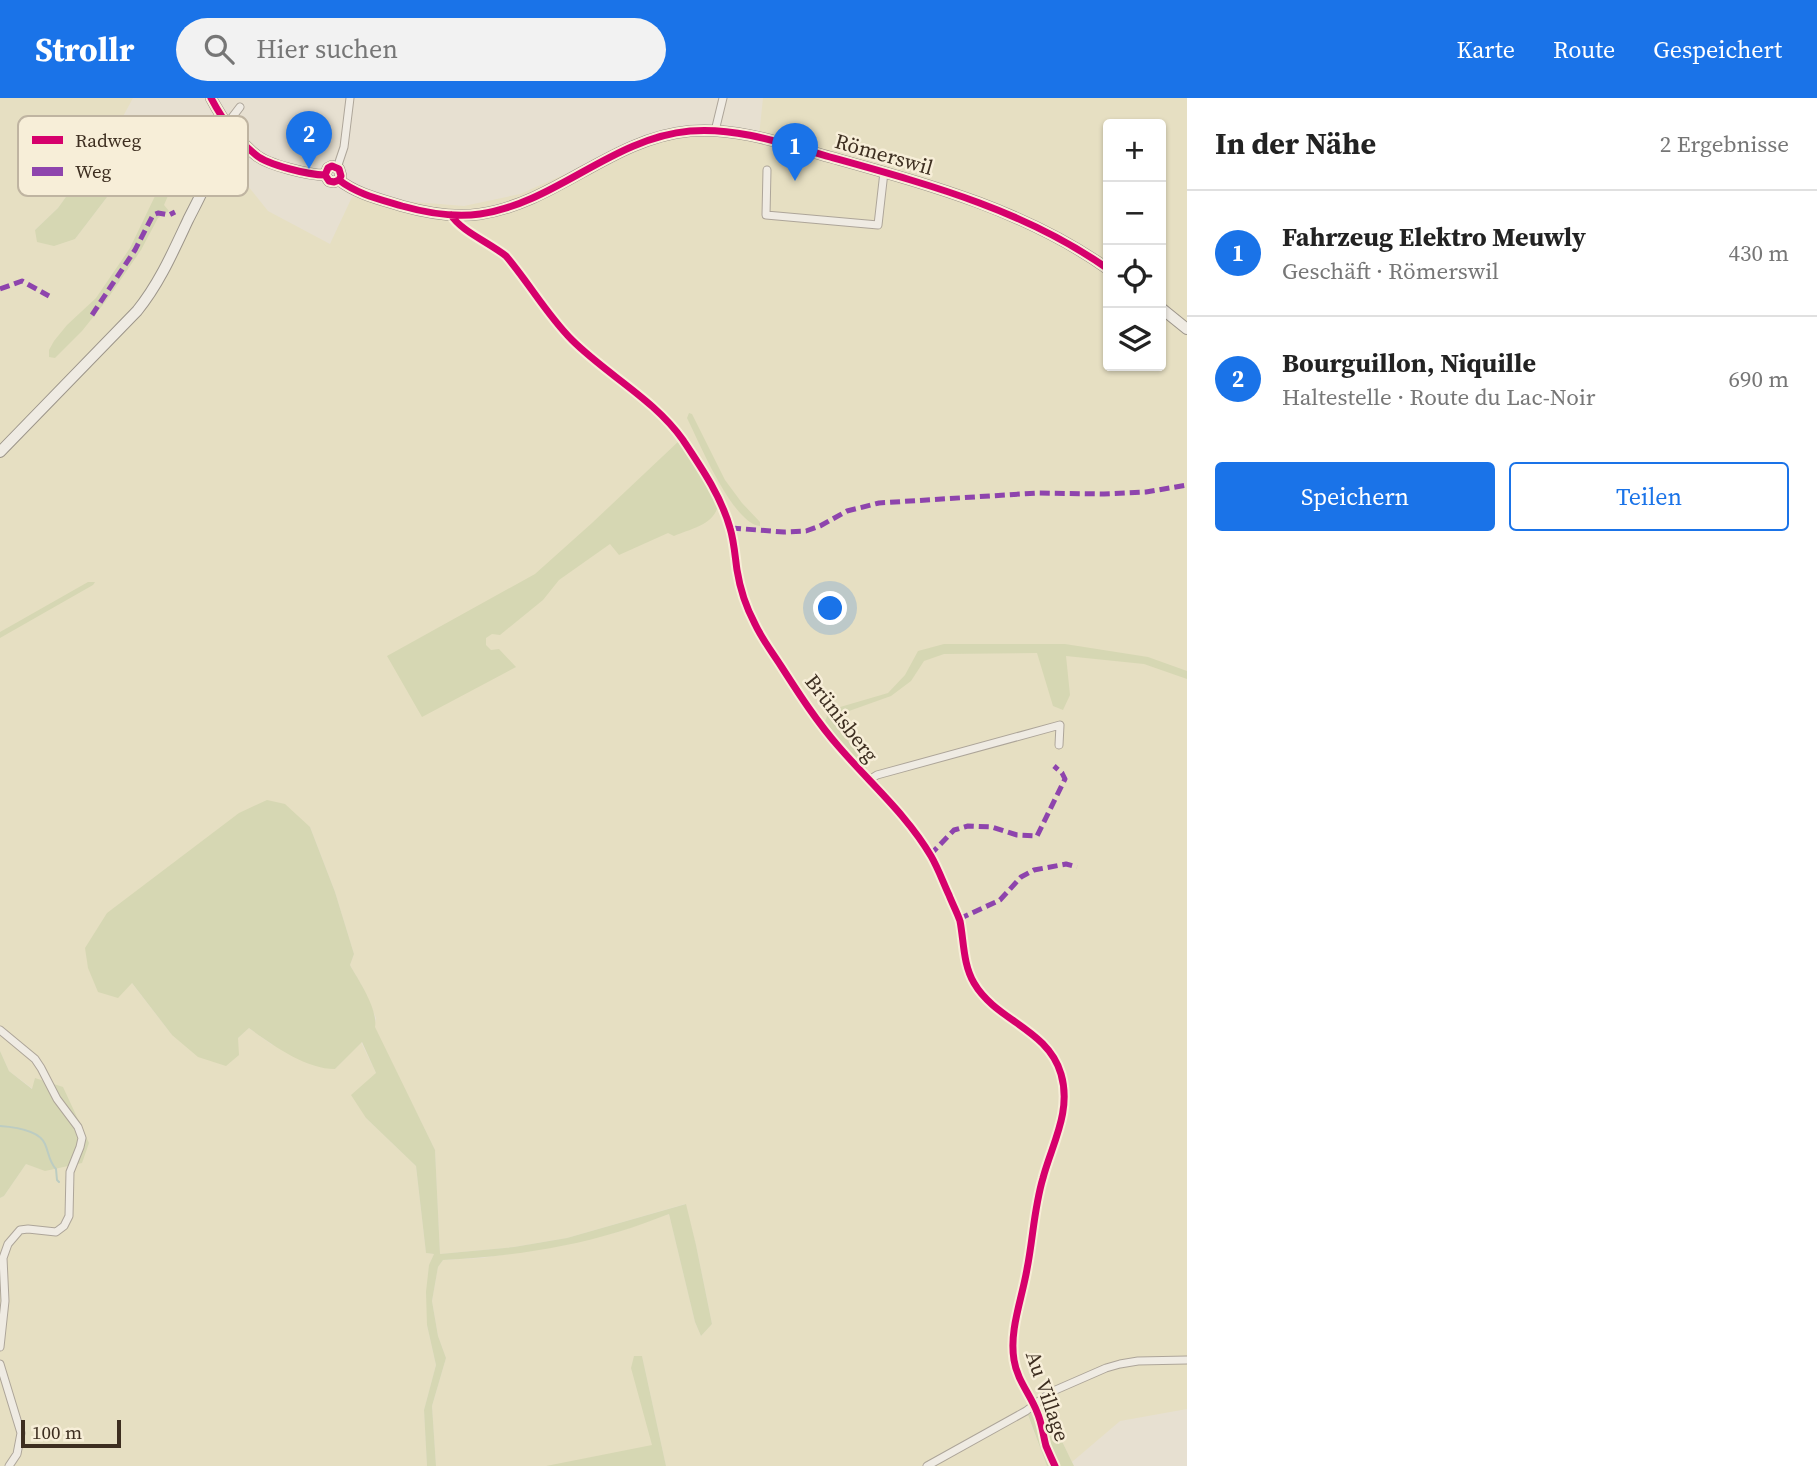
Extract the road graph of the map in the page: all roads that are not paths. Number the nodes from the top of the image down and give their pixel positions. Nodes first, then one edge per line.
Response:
1 (211, 98) edge
2 (350, 98) edge
3 (723, 98) edge
4 (240, 107) dead end
5 (223, 116) edge
6 (234, 116) edge
7 (715, 131) junction
8 (248, 146) edge
9 (337, 167) junction
10 (767, 170) dead end
11 (884, 172) junction
12 (325, 175) junction
13 (338, 180) junction
14 (200, 196) edge
15 (451, 215) junction
16 (1103, 267) edge
17 (1166, 312) edge
18 (1187, 329) edge
19 (0, 452) edge
20 (1059, 745) dead end
21 (869, 780) junction
22 (0, 1030) edge
23 (1013, 1337) joint
24 (0, 1347) edge
25 (1187, 1360) edge
26 (0, 1364) edge
27 (1034, 1405) junction
28 (9, 1466) edge
29 (927, 1466) edge
30 (1055, 1466) edge

1 - 5 main road
2 - 9 street
3 - 7 street
4 - 6 street
7 - 11 main road, Römerswil
7 - 15 main road, Römerswil
8 - 12 main road
9 - 12 main road
9 - 13 main road
10 - 11 street, Römerswil
11 - 16 main road, Römerswil
12 - 13 main road
13 - 15 main road, Römerswil
14 - 19 main road
15 - 21 street, Brünisberg
17 - 18 main road
20 - 21 street, Brünisberg
21 - 23 street, Brünisberg
22 - 24 street
23 - 27 street, Au Village
25 - 27 street
26 - 28 street
27 - 29 street
27 - 30 street, Au Village

